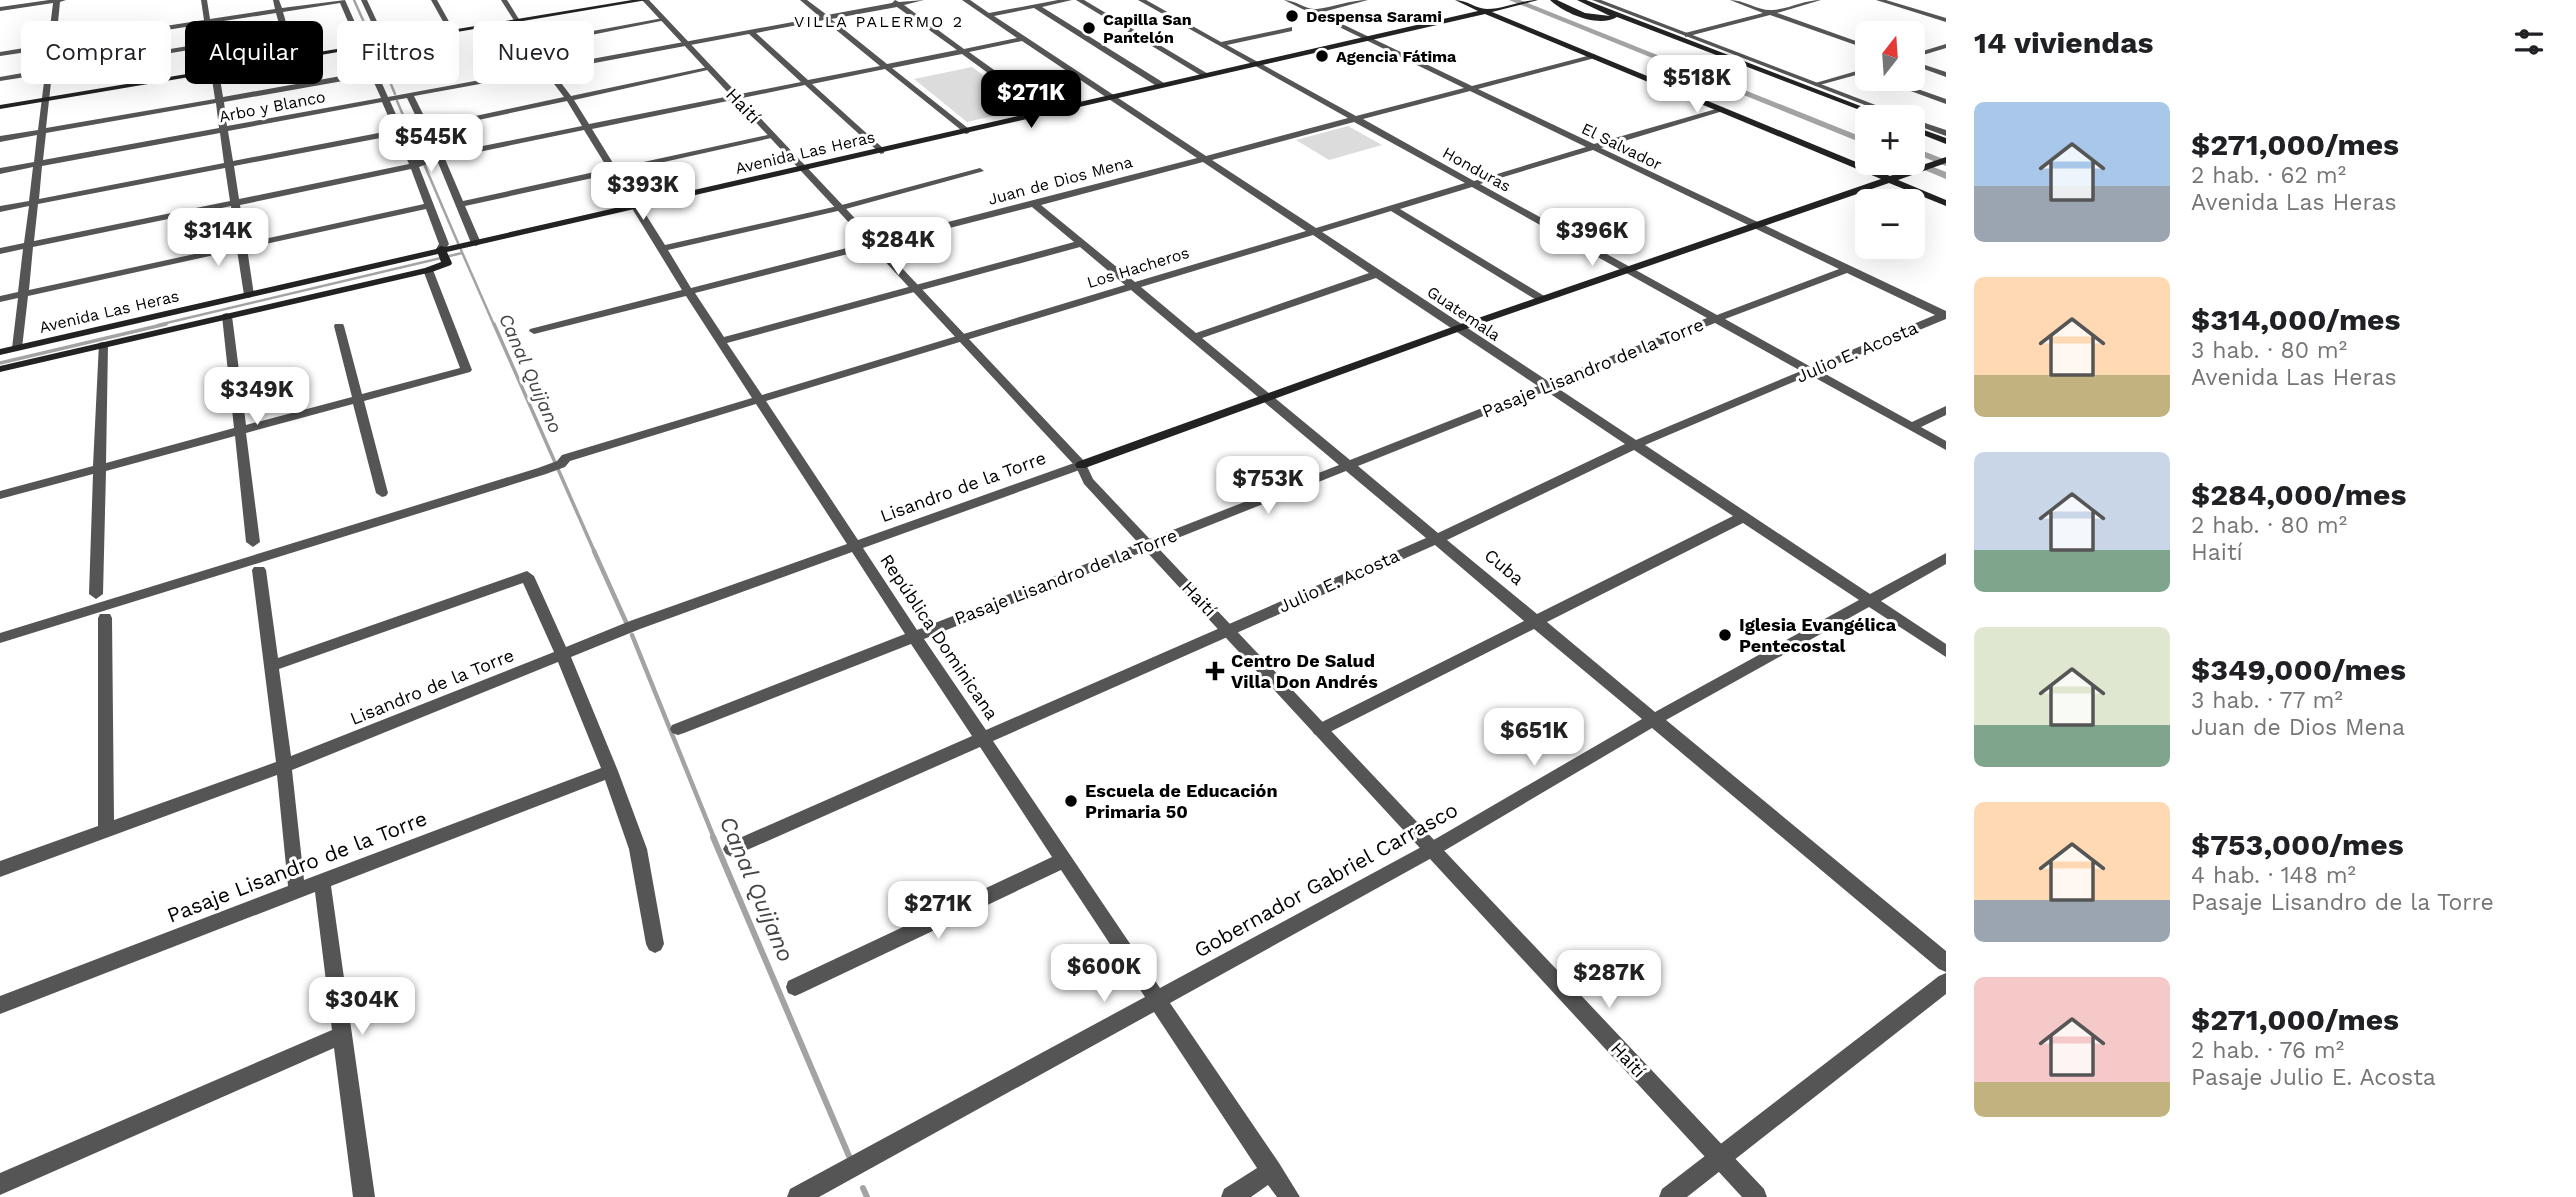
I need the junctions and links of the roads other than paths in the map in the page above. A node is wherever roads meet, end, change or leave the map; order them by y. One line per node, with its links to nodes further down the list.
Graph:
1 (57, 0): 2 (street); 29 (street); 40 (street)
2 (63, 0)
3 (204, 0): 41 (street)
4 (276, 0): 30 (street)
5 (342, 0): 30 (street); 44 (street)
6 (364, 0): 45 (street)
7 (434, 0): 46 (street)
8 (504, 0): 37 (street, República Dominicana)
9 (617, 0): 37 (main road)
10 (644, 0): 37 (main road); 38 (street, Haití)
11 (803, 0): 36 (street)
12 (920, 0): 27 (street, Arbo y Blanco)
13 (965, 0): 35 (street, Guatemala)
14 (1069, 0): 28 (street)
15 (1079, 0): 70 (street)
16 (1141, 0): 57 (street, Honduras)
17 (1287, 0): 32 (street, El Salvador)
18 (1365, 0): 32 (street)
19 (1458, 0): 31 (main road)
20 (1535, 0): 31 (main road, Avenida Las Heras)
21 (1553, 0): 33 (main road)
22 (1580, 0): 33 (main road)
23 (1595, 0): 51 (street)
24 (1732, 0): 34 (street)
25 (1818, 0): 34 (street)
26 (1879, 0): 39 (street)
27 (894, 2): 36 (street, Arbo y Blanco); 60 (street)
28 (1035, 6): 35 (street); 84 (street)
29 (0, 9)
30 (279, 10): 42 (street); 43 (street)
31 (1483, 10): 52 (main road, Avenida Las Heras); 63 (main road)
32 (1312, 12): 52 (street, El Salvador)
33 (1611, 12): 69 (main road)
34 (1770, 13): 51 (street); 55 (street)
35 (988, 15): 53 (street, Guatemala)
36 (825, 18): 49 (street, Arbo y Blanco); 66 (street)
37 (515, 20): 47 (main road)
38 (663, 20): 50 (street); 56 (street, Haití)
39 (1946, 20)
40 (55, 21)
41 (208, 21)
42 (214, 21)
43 (282, 21)
44 (352, 21)
45 (374, 21)
46 (446, 21)
47 (459, 29)
48 (1289, 29): 57 (street)
49 (750, 31): 56 (street, Arbo y Blanco); 78 (street)
50 (594, 33)
51 (1688, 35): 54 (street)
52 (1365, 38): 65 (main road, Avenida Las Heras); 85 (street, El Salvador)
53 (1023, 39): 60 (street); 89 (street, Guatemala)
54 (1709, 43): 69 (main road); 83 (street)
55 (1855, 43)
56 (684, 44): 64 (street, Arbo y Blanco); 68 (street, Haití)
57 (1220, 44): 65 (street, Honduras)
58 (1946, 46): 61 (street)
59 (21, 51): 62 (street)
60 (962, 51): 66 (street); 99 (street)
61 (1925, 52)
62 (0, 54)
63 (1592, 56): 85 (street, Juan de Dios Mena); 98 (main road)
64 (594, 60)
65 (1254, 64): 70 (main road, Avenida Las Heras); 100 (street, Honduras)
66 (887, 67): 78 (street); 106 (street)
67 (1925, 67): 72 (street)
68 (708, 69): 88 (street); 90 (street, Haití)
69 (1766, 71): 95 (main road)
70 (1206, 75): 84 (main road, Avenida Las Heras)
71 (1855, 75): 83 (street)
72 (1946, 75)
73 (21, 76): 75 (street)
74 (185, 76): 91 (main road)
75 (0, 79)
76 (337, 79): 93 (street)
77 (473, 82): 87 (street, Arbo y Blanco)
78 (807, 83): 90 (street); 114 (street)
79 (48, 84): 91 (street)
80 (217, 84): 93 (street)
81 (378, 84): 92 (street)
82 (558, 84): 88 (street, República Dominicana)
83 (1816, 84): 96 (street)
84 (1161, 85): 89 (main road, Avenida Las Heras)
85 (1469, 88): 100 (street, Juan de Dios Mena); 113 (street, El Salvador)
86 (1915, 91): 94 (street)
87 (409, 94): 92 (street, Arbo y Blanco); 103 (street)
88 (568, 97): 103 (street); 104 (street, República Dominicana)
89 (1112, 97): 99 (main road, Avenida Las Heras); 116 (street, Guatemala)
90 (736, 98): 104 (street); 110 (street, Haití)
91 (46, 99): 97 (main road); 105 (street)
92 (385, 99): 102 (street, Arbo y Blanco); 107 (street)
93 (219, 100): 102 (street); 105 (street)
94 (1946, 102)
95 (1855, 105)
96 (1871, 105)
97 (0, 107)
98 (1720, 109): 113 (street, Los Hacheros); 125 (main road)
99 (1047, 112): 106 (main road, Avenida Las Heras)
100 (1352, 118): 116 (street, Juan de Dios Mena); 126 (street, Honduras)
101 (1925, 125): 109 (street)
102 (224, 129): 118 (street, Arbo y Blanco); 120 (street)
103 (425, 129): 115 (street)
104 (586, 129): 115 (street); 124 (street, República Dominicana)
105 (42, 131): 111 (street); 118 (street)
106 (965, 131): 114 (main road, Avenida Las Heras)
107 (398, 132): 119 (street); 120 (street)
108 (1925, 133): 112 (main road)
109 (1946, 133)
110 (772, 136): 121 (street, Haití); 124 (street)
111 (0, 139)
112 (1946, 141)
113 (1591, 147): 126 (street, Los Hacheros); 137 (street, El Salvador)
114 (881, 150): 121 (main road, Avenida Las Heras)
115 (436, 158): 119 (street); 130 (street)
116 (1203, 158): 131 (street, Juan de Dios Mena); 138 (street, Guatemala)
117 (1946, 160): 125 (main road, Lisandro de la Torre)
118 (38, 164): 122 (street, Arbo y Blanco); 127 (street)
119 (416, 164): 128 (street); 132 (street)
120 (229, 165): 127 (street); 128 (street)
121 (802, 169): 133 (main road, Avenida Las Heras); 134 (street, Haití)
122 (0, 171)
123 (979, 171): 134 (street)
124 (614, 172): 130 (street); 133 (street, República Dominicana)
125 (1888, 179): 129 (main road); 137 (main road, Lisandro de la Torre)
126 (1471, 183): 135 (street, Los Hacheros); 148 (street, Honduras)
127 (34, 203): 136 (street); 142 (street)
128 (235, 203): 142 (street); 143 (street)
129 (1946, 203)
130 (460, 204): 139 (street)
131 (1034, 204): 140 (street, Cuba); 141 (street, Juan de Dios Mena)
132 (428, 206): 143 (street); 144 (street)
133 (636, 208): 139 (main road, Avenida Las Heras); 145 (street, República Dominicana)
134 (839, 208): 141 (street, Haití); 145 (street)
135 (1390, 208): 138 (street, Los Hacheros); 157 (street)
136 (0, 209)
137 (1753, 225): 148 (main road, Lisandro de la Torre); 149 (street, El Salvador)
138 (1312, 231): 150 (street, Guatemala); 151 (street, Los Hacheros)
139 (476, 243): 144 (main road, Avenida Las Heras)
140 (1083, 243): 151 (street, Cuba); 152 (street)
141 (873, 244): 152 (street, Haití); 153 (street, Juan de Dios Mena)
142 (29, 245): 146 (street); 154 (street)
143 (241, 247): 154 (street); 155 (street)
144 (441, 249): 147 (main road, Avenida Las Heras); 155 (main road, Avenida Las Heras)
145 (661, 249): 153 (street, República Dominicana)
146 (0, 251)
147 (428, 270): 159 (main road, Avenida Las Heras); 173 (street)
148 (1627, 270): 157 (main road, Lisandro de la Torre); 160 (street, Honduras)
149 (1845, 270): 158 (street, El Salvador); 160 (street, Pasaje Lisandro de la Torre)
150 (1377, 274): 162 (street, Guatemala); 164 (street)
151 (1135, 286): 164 (street, Cuba); 165 (street, Los Hacheros)
152 (916, 289): 165 (street, Haití); 166 (street)
153 (688, 291): 163 (street, Juan de Dios Mena); 166 (street, República Dominicana)
154 (23, 294): 156 (street); 168 (street)
155 (248, 295): 168 (main road, Avenida Las Heras)
156 (0, 299)
157 (1542, 299): 162 (main road, Lisandro de la Torre)
158 (1945, 315): 171 (street, Julio E. Acosta)
159 (227, 316): 167 (main road, Avenida Las Heras); 178 (street)
160 (1716, 318): 171 (street, Honduras); 172 (street, Pasaje Lisandro de la Torre)
161 (339, 326): 173 (street)
162 (1459, 328): 172 (street, Guatemala); 175 (main road, Lisandro de la Torre)
163 (534, 331)
164 (1195, 337): 175 (street, Cuba)
165 (961, 338): 174 (street, Los Hacheros); 181 (street, Haití)
166 (722, 341): 174 (street, República Dominicana)
167 (103, 345): 170 (main road, Avenida Las Heras); 183 (street)
168 (17, 348): 169 (main road, Avenida Las Heras)
169 (0, 352)
170 (0, 369)
171 (1812, 372): 177 (street, Honduras); 179 (street, Julio E. Acosta)
172 (1547, 387): 179 (street, Guatemala); 182 (street, Pasaje Lisandro de la Torre)
173 (357, 397): 178 (street); 184 (street)
174 (760, 400): 190 (street, República Dominicana); 199 (street, Los Hacheros)
175 (1268, 400): 181 (main road, Lisandro de la Torre); 182 (street, Cuba)
176 (1946, 410): 177 (street)
177 (1912, 427): 180 (street, Honduras)
178 (241, 430): 183 (street); 188 (street)
179 (1634, 445): 186 (street, Guatemala); 187 (street, Julio E. Acosta)
180 (1946, 446)
181 (1081, 465): 189 (street, Haití); 190 (street, Lisandro de la Torre)
182 (1348, 465): 187 (street, Cuba); 189 (street, Pasaje Lisandro de la Torre)
183 (99, 469): 185 (street); 193 (street)
184 (382, 493)
185 (0, 495)
186 (1743, 517): 194 (street, Guatemala); 196 (street)
187 (1437, 538): 196 (street, Cuba); 197 (street, Julio E. Acosta)
188 (253, 542)
189 (1149, 545): 197 (street, Haití); 198 (street, Pasaje Lisandro de la Torre)
190 (856, 547): 198 (street, República Dominicana); 201 (street, Lisandro de la Torre)
191 (1946, 558): 194 (street, Gobernador Gabriel Carrasco)
192 (258, 570): 202 (street)
193 (96, 594)
194 (1870, 601): 200 (street, Guatemala); 203 (street, Gobernador Gabriel Carrasco)
195 (105, 618): 209 (street)
196 (1536, 621): 203 (street, Cuba); 205 (street)
197 (1228, 630): 205 (street, Haití); 206 (street, Julio E. Acosta)
198 (914, 636): 204 (street, Pasaje Lisandro de la Torre); 206 (street, República Dominicana)
199 (0, 638)
200 (1946, 651)
201 (563, 656): 202 (street); 207 (street, Lisandro de la Torre); 208 (street)
202 (271, 666): 207 (street)
203 (1655, 719): 211 (street, Gobernador Gabriel Carrasco); 217 (street, Cuba)
204 (678, 729)
205 (1320, 730): 211 (street, Haití)
206 (984, 739): 210 (street, Julio E. Acosta); 212 (street, República Dominicana)
207 (284, 766): 209 (street, Lisandro de la Torre); 215 (street)
208 (610, 771): 214 (street, Pasaje Lisandro de la Torre); 216 (street)
209 (106, 831): 213 (street, Lisandro de la Torre)
210 (732, 849)
211 (1432, 850): 220 (street, Gobernador Gabriel Carrasco); 223 (street, Haití)
212 (1064, 860): 219 (street); 220 (street, República Dominicana)
213 (0, 869)
214 (322, 882): 215 (street, Pasaje Lisandro de la Torre); 222 (street)
215 (297, 892): 221 (street, Pasaje Lisandro de la Torre)
216 (655, 944)
217 (1946, 963)
218 (1946, 982): 223 (street)
219 (794, 987)
220 (1158, 998): 224 (street, República Dominicana); 227 (street, Gobernador Gabriel Carrasco)
221 (0, 1005)
222 (342, 1035): 225 (street); 226 (street)
223 (1720, 1158): 230 (street); 231 (street, Haití)
224 (1272, 1170): 228 (street); 229 (street, República Dominicana)
225 (0, 1184)
226 (364, 1197)
227 (798, 1197)
228 (1232, 1197)
229 (1289, 1197)
230 (1670, 1197)
231 (1756, 1197)

